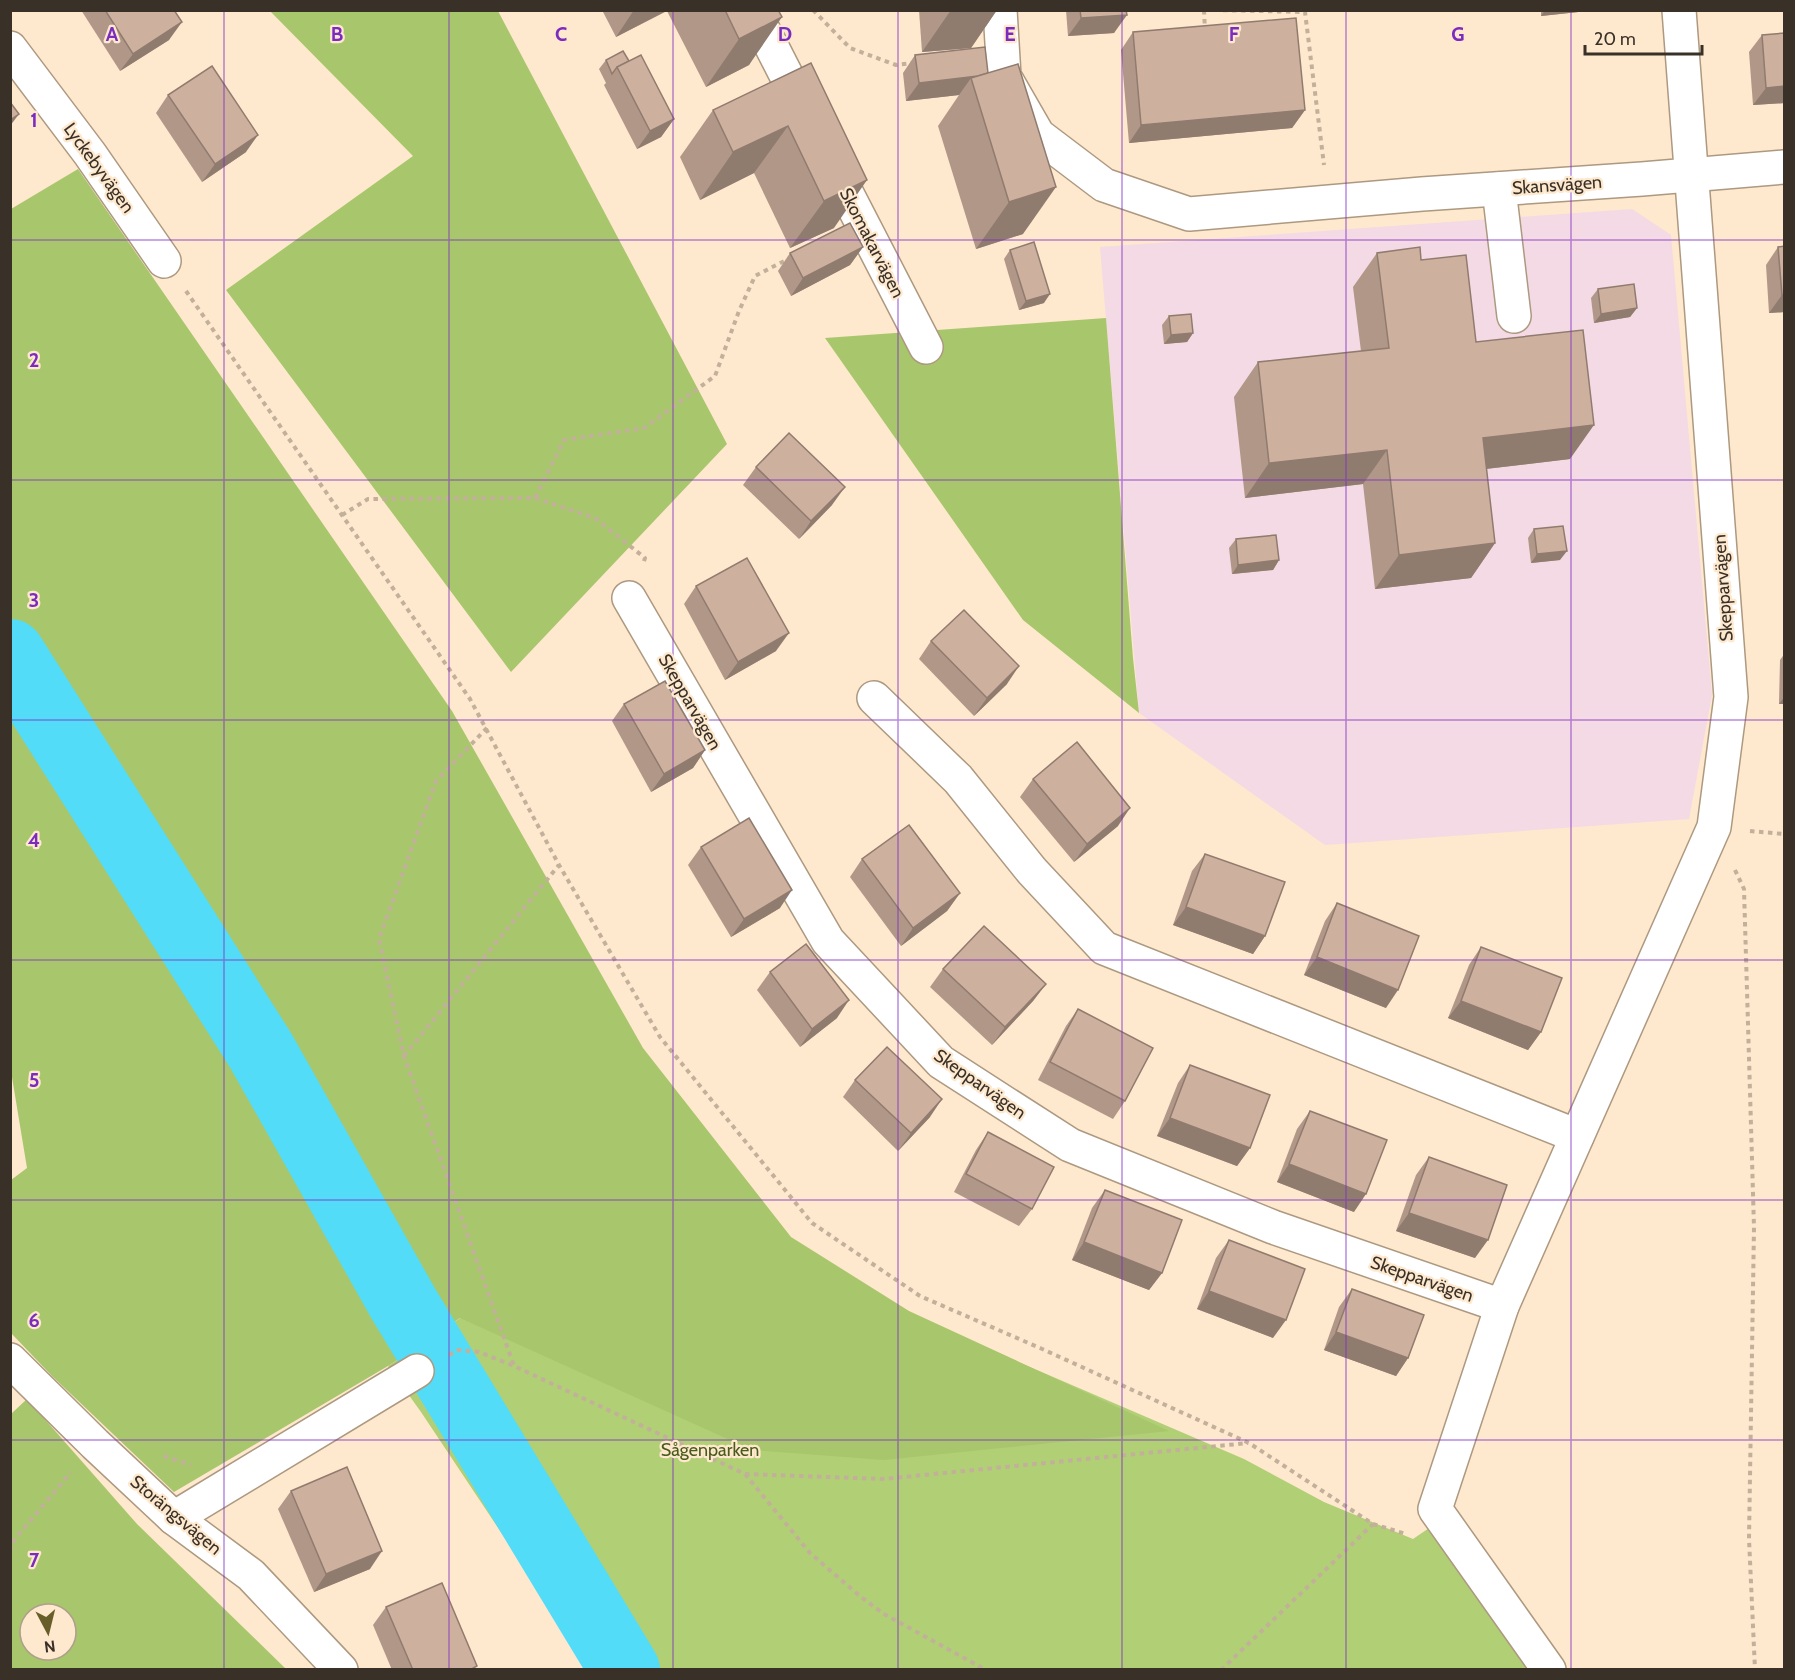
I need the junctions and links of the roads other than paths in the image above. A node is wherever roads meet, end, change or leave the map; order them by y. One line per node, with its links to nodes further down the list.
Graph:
1 (753, 10): 10 (street, Skomakarvägen)
2 (1000, 10): 7 (street, Skansvägen)
3 (1679, 10): 6 (street, Skepparvägen)
4 (10, 48): 8 (street, Lyckebyvägen)
5 (1785, 167): 6 (street, Skansvägen)
6 (1691, 174): 7 (street, Skansvägen); 13 (street, Skepparvägen)
7 (1499, 189): 9 (street)
8 (165, 261)
9 (1514, 316)
10 (926, 346)
11 (629, 598): 14 (street, Skepparvägen)
12 (874, 698): 13 (street)
13 (1577, 1136): 14 (street, Skepparvägen)
14 (1502, 1306): 19 (street, Skepparvägen)
15 (10, 1360): 17 (street, Storängsvägen)
16 (417, 1371): 17 (street)
17 (174, 1518): 18 (street, Storängsvägen)
18 (340, 1670)
19 (1549, 1670)

